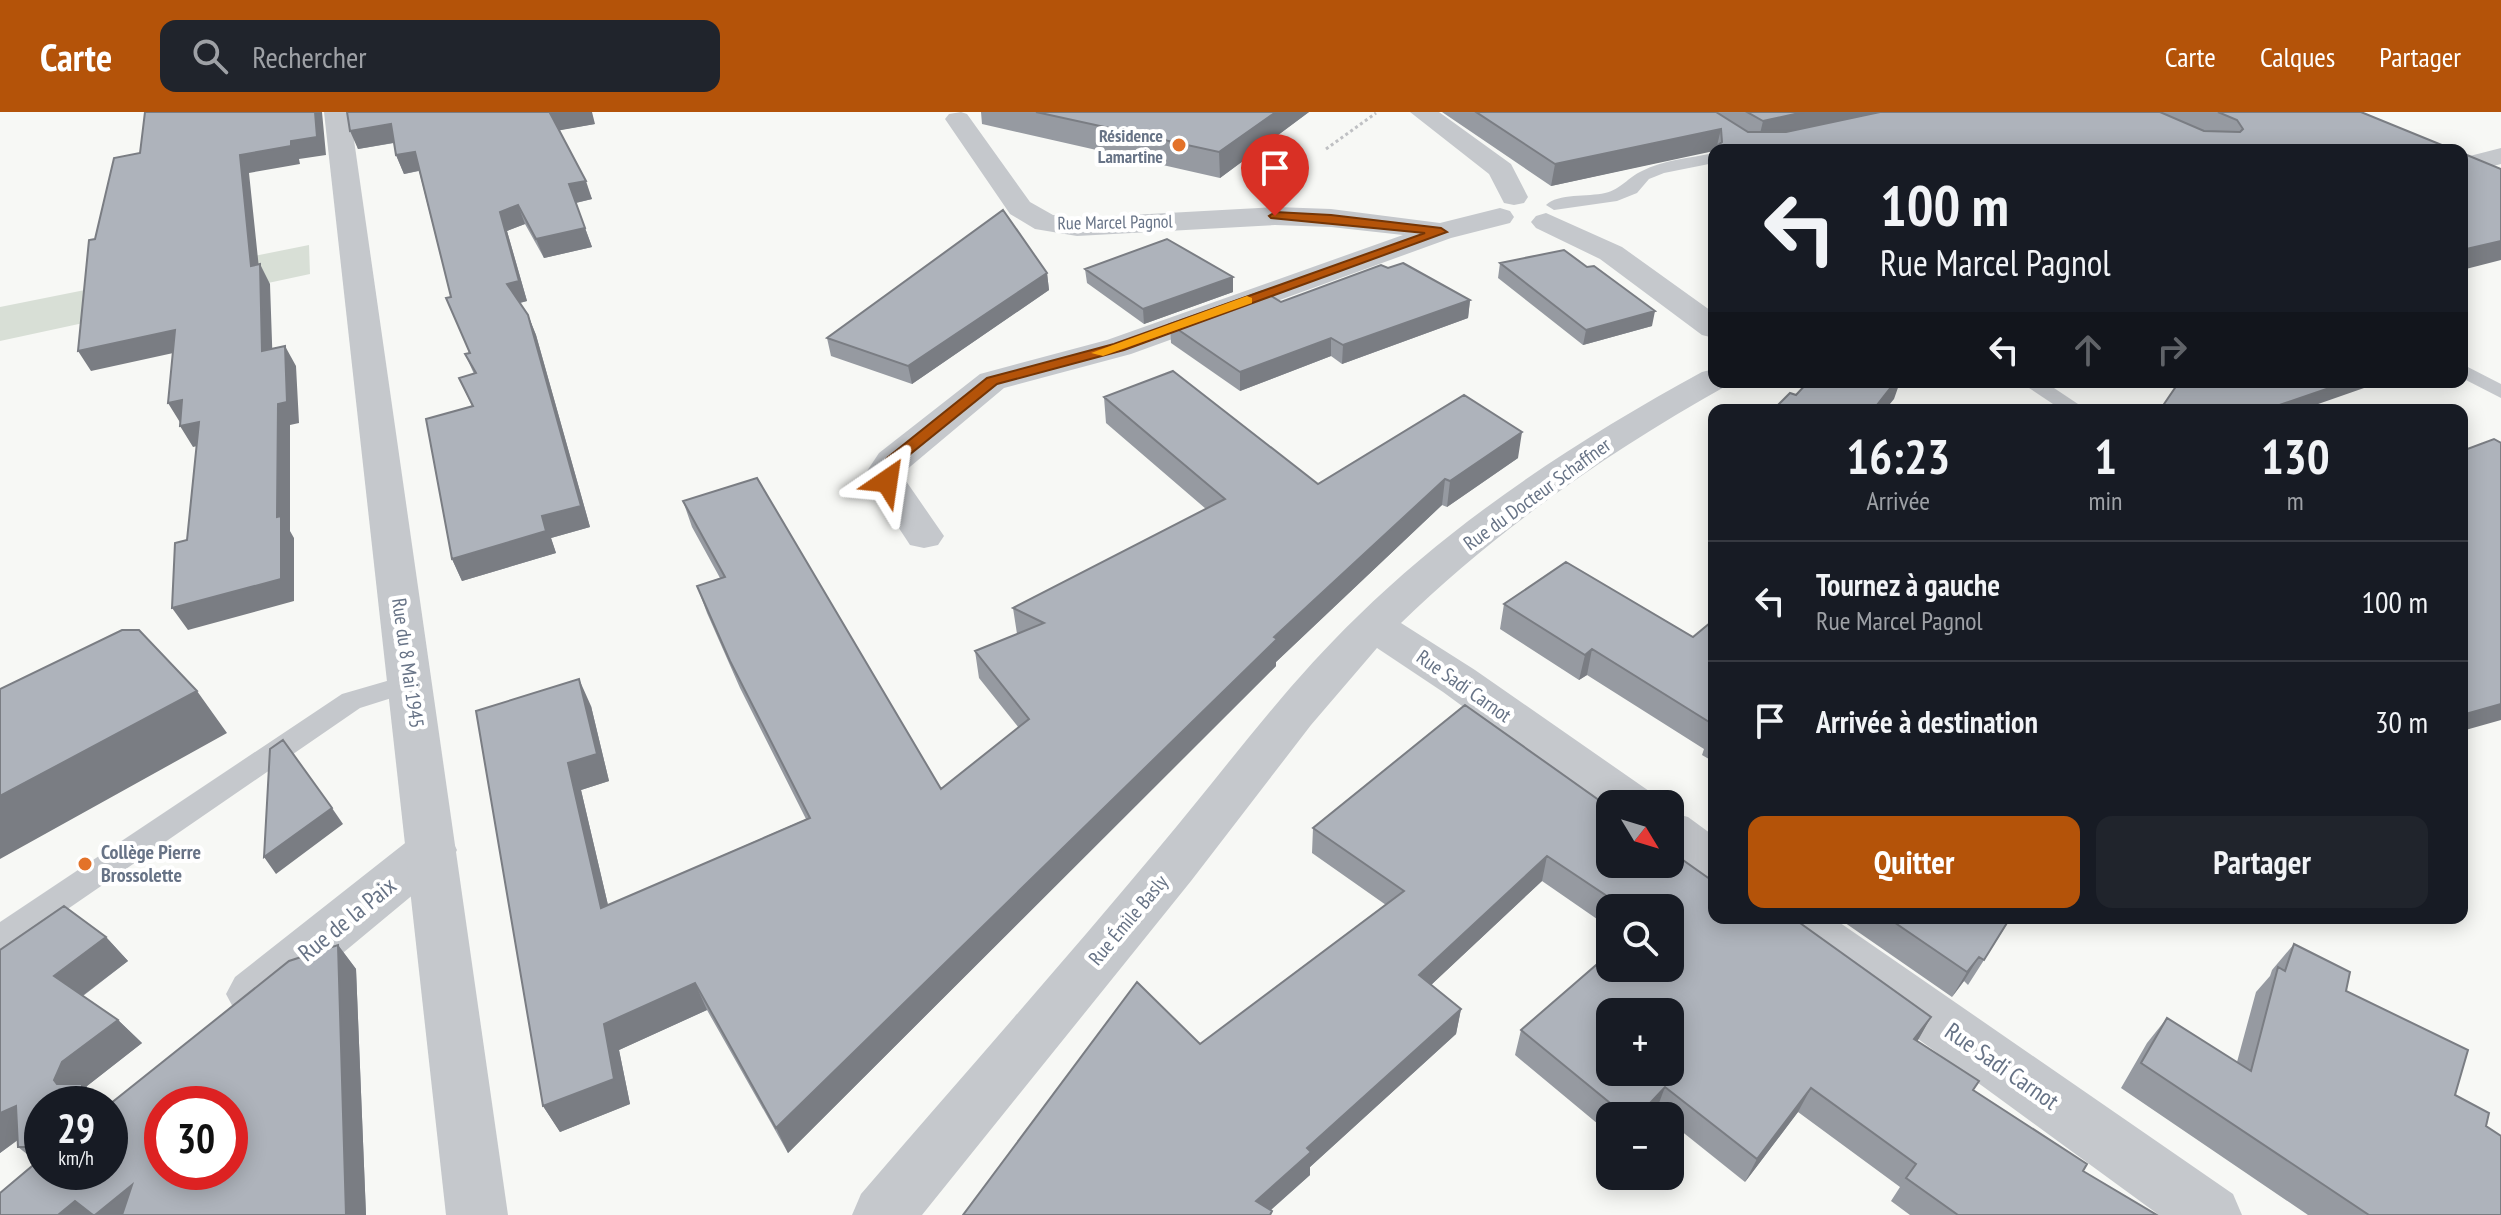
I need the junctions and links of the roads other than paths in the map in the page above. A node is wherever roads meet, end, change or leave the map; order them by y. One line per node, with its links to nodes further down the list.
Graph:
1 (337, 112): 20 (street, Rue du 8 Mai 1945)
2 (1423, 112): 8 (street)
3 (958, 119): 11 (street, Rue Marcel Pagnol)
4 (2501, 156): 7 (street)
5 (1708, 159): 9 (lane)
6 (1287, 162): 11 (lane)
7 (2468, 164)
8 (1507, 207): 9 (street); 10 (street)
9 (1550, 214): 12 (street)
10 (1441, 232): 11 (street); 11 (street, Rue Marcel Pagnol)
11 (1298, 246): 18 (street)
12 (1708, 324)
13 (2468, 373): 16 (lane)
14 (1708, 383): 19 (street, Rue du Docteur Schaffner)
15 (2040, 388): 17 (lane)
16 (2501, 392)
17 (2067, 404)
18 (924, 536)
19 (1373, 625): 21 (street, Rue Sadi Carnot); 29 (street, Rue Émile Basly)
20 (411, 683): 23 (street, Rue du 8 Mai 1945); 26 (lane)
21 (1612, 790)
22 (1684, 841): 24 (street)
23 (432, 850): 27 (street, Rue de la Paix); 28 (street, Rue du 8 Mai 1945)
24 (1708, 858)
25 (1800, 924): 30 (street, Rue Sadi Carnot)
26 (0, 939)
27 (220, 1020)
28 (477, 1215)
29 (883, 1215)
30 (2211, 1215)

